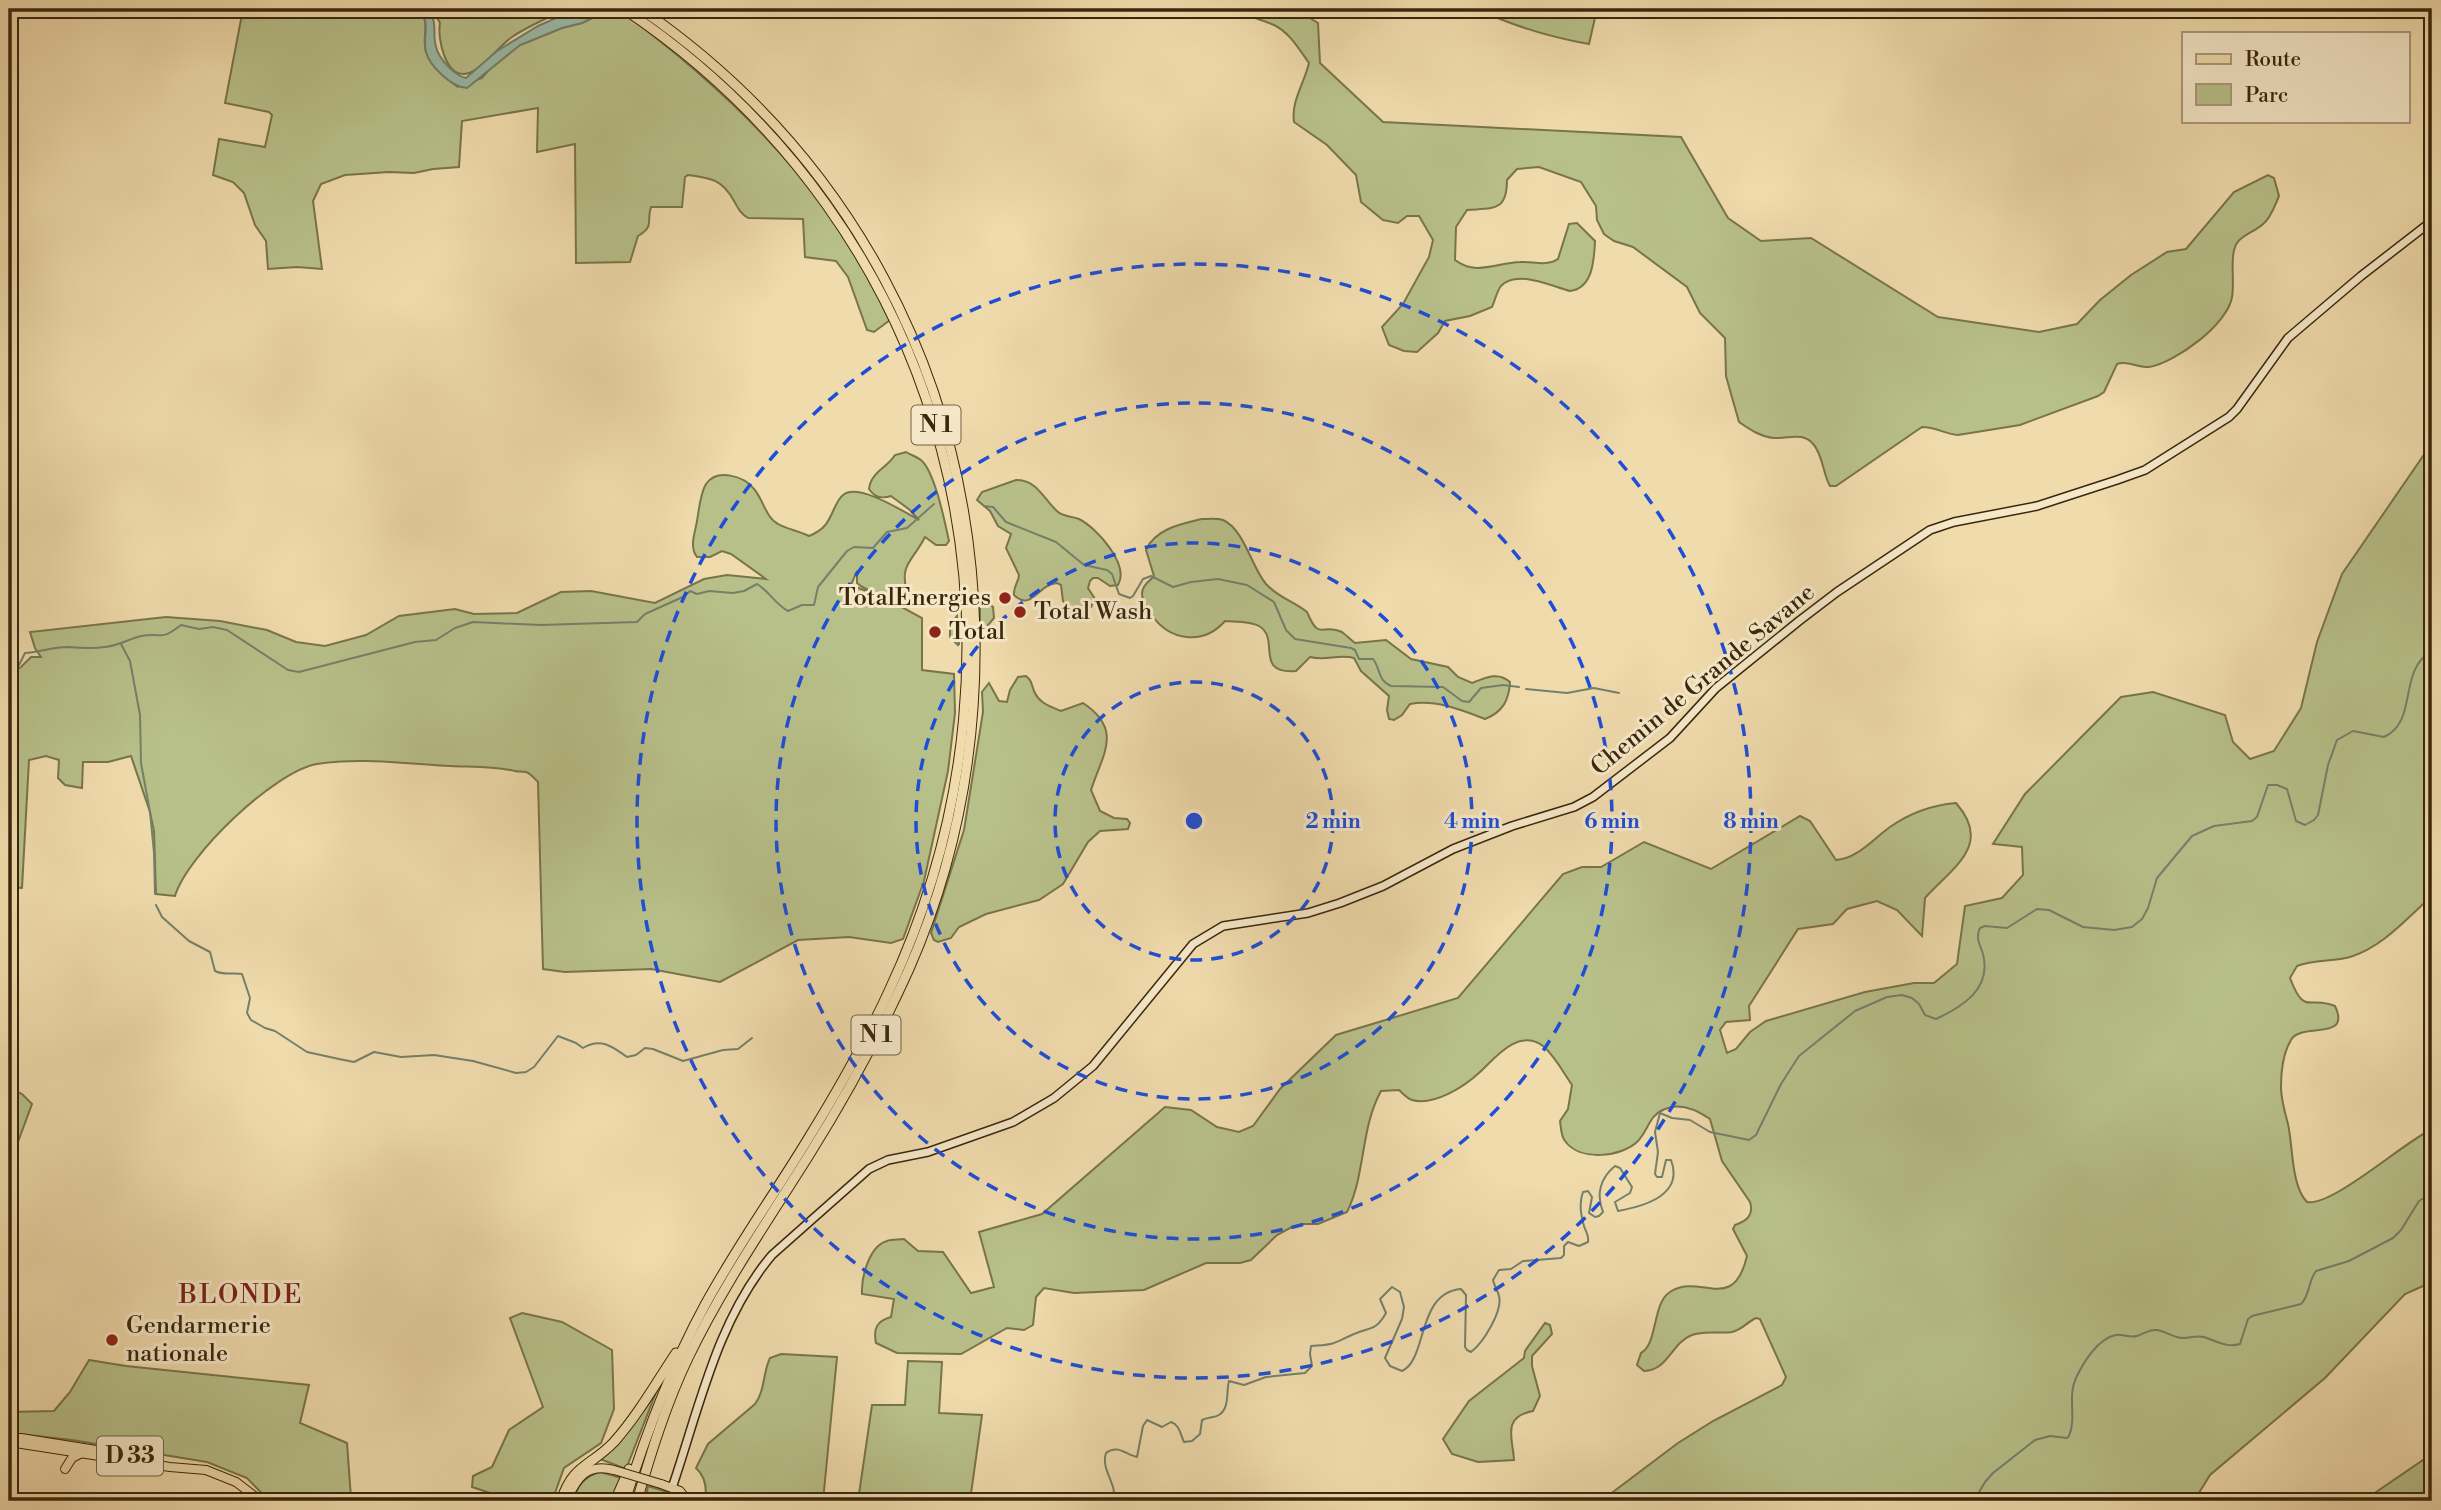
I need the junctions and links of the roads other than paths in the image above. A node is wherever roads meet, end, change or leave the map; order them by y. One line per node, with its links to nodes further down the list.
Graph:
1 (624, 9): 4 (highway, N 1)
2 (641, 9): 15 (highway, N 1)
3 (2432, 221): 10 (street, Chemin de Grande Savane)
4 (692, 1332): 5 (highway, N 1); 11 (highway)
5 (656, 1410): 13 (highway); 14 (highway, N 1)
6 (9, 1440): 7 (main road, D 33); 8 (main road, D 33)
7 (83, 1454): 8 (main road, D 33); 9 (main road)
8 (191, 1468): 12 (main road, D 33)
9 (65, 1469)
10 (672, 1488): 11 (main road, bridge); 16 (main road)
11 (567, 1499)
12 (261, 1501)
13 (615, 1501)
14 (625, 1501)
15 (640, 1501)
16 (688, 1501)

